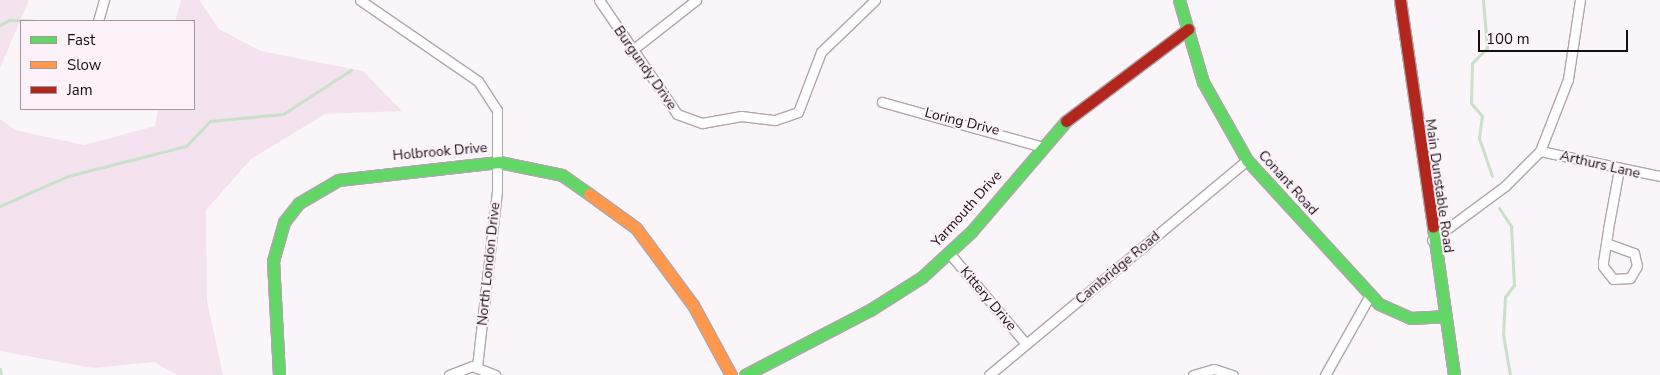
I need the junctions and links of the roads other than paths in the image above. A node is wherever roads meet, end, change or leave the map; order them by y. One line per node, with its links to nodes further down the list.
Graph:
1 (104, 0): 9 (street)
2 (360, 0): 16 (street, North London Drive)
3 (599, 0): 11 (street, Burgundy Drive)
4 (696, 0): 11 (street)
5 (875, 0): 11 (street, Burgundy Drive)
6 (1179, 0): 10 (street, Conant Road)
7 (1400, 0): 19 (street, Main Dunstable Road)
8 (1579, 0): 14 (street)
9 (98, 20)
10 (1188, 29): 13 (street, Yarmouth Drive); 15 (street, Conant Road)
11 (631, 51)
12 (882, 102): 13 (street, Loring Drive)
13 (1040, 146): 21 (street, Yarmouth Drive)
14 (1540, 151): 17 (street, Arthurs Lane); 19 (street)
15 (1247, 160): 22 (street, Conant Road); 24 (street, Cambridge Road)
16 (499, 162): 25 (street, North London Drive); 26 (street, Holbrook Drive); 29 (street, Holbrook Drive)
17 (1619, 169): 18 (street, Arthurs Lane); 20 (street)
18 (1660, 176)
19 (1432, 240): 23 (street, Main Dunstable Road)
20 (1606, 242): 20 (street)
21 (950, 254): 24 (street, Kittery Drive); 30 (street, Yarmouth Drive)
22 (1370, 295): 23 (street, Conant Road); 34 (street)
23 (1444, 316): 35 (street, Main Dunstable Road)
24 (1026, 344): 31 (street, Cambridge Road)
25 (477, 366): 27 (street); 28 (street)
26 (279, 375)
27 (448, 375)
28 (494, 375)
29 (732, 375)
30 (745, 375)
31 (989, 375)
32 (1193, 375): 33 (street)
33 (1233, 375)
34 (1325, 375)
35 (1454, 375)

